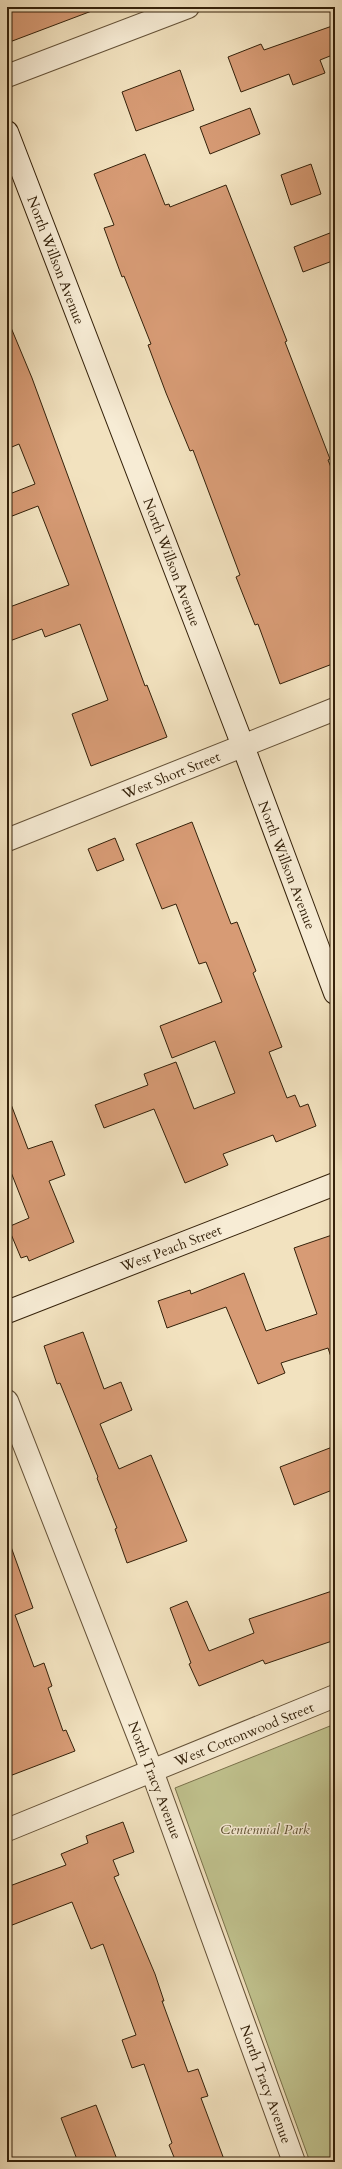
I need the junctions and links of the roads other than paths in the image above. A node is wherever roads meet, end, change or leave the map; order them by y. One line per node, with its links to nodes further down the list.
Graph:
1 (188, 7): 2 (street)
2 (7, 76)
3 (7, 132): 5 (street, North Willson Avenue)
4 (335, 710): 5 (street, West Short Street)
5 (243, 746): 6 (street, West Short Street); 7 (street, North Willson Avenue)
6 (7, 840)
7 (335, 993)
8 (335, 1184): 9 (street, West Peach Street)
9 (7, 1312)
10 (7, 1401): 12 (street, North Tracy Avenue)
11 (335, 1696): 12 (street, West Cottonwood Street)
12 (152, 1771): 13 (street, West Cottonwood Street); 14 (street, North Tracy Avenue)
13 (7, 1830)
14 (294, 2162)

